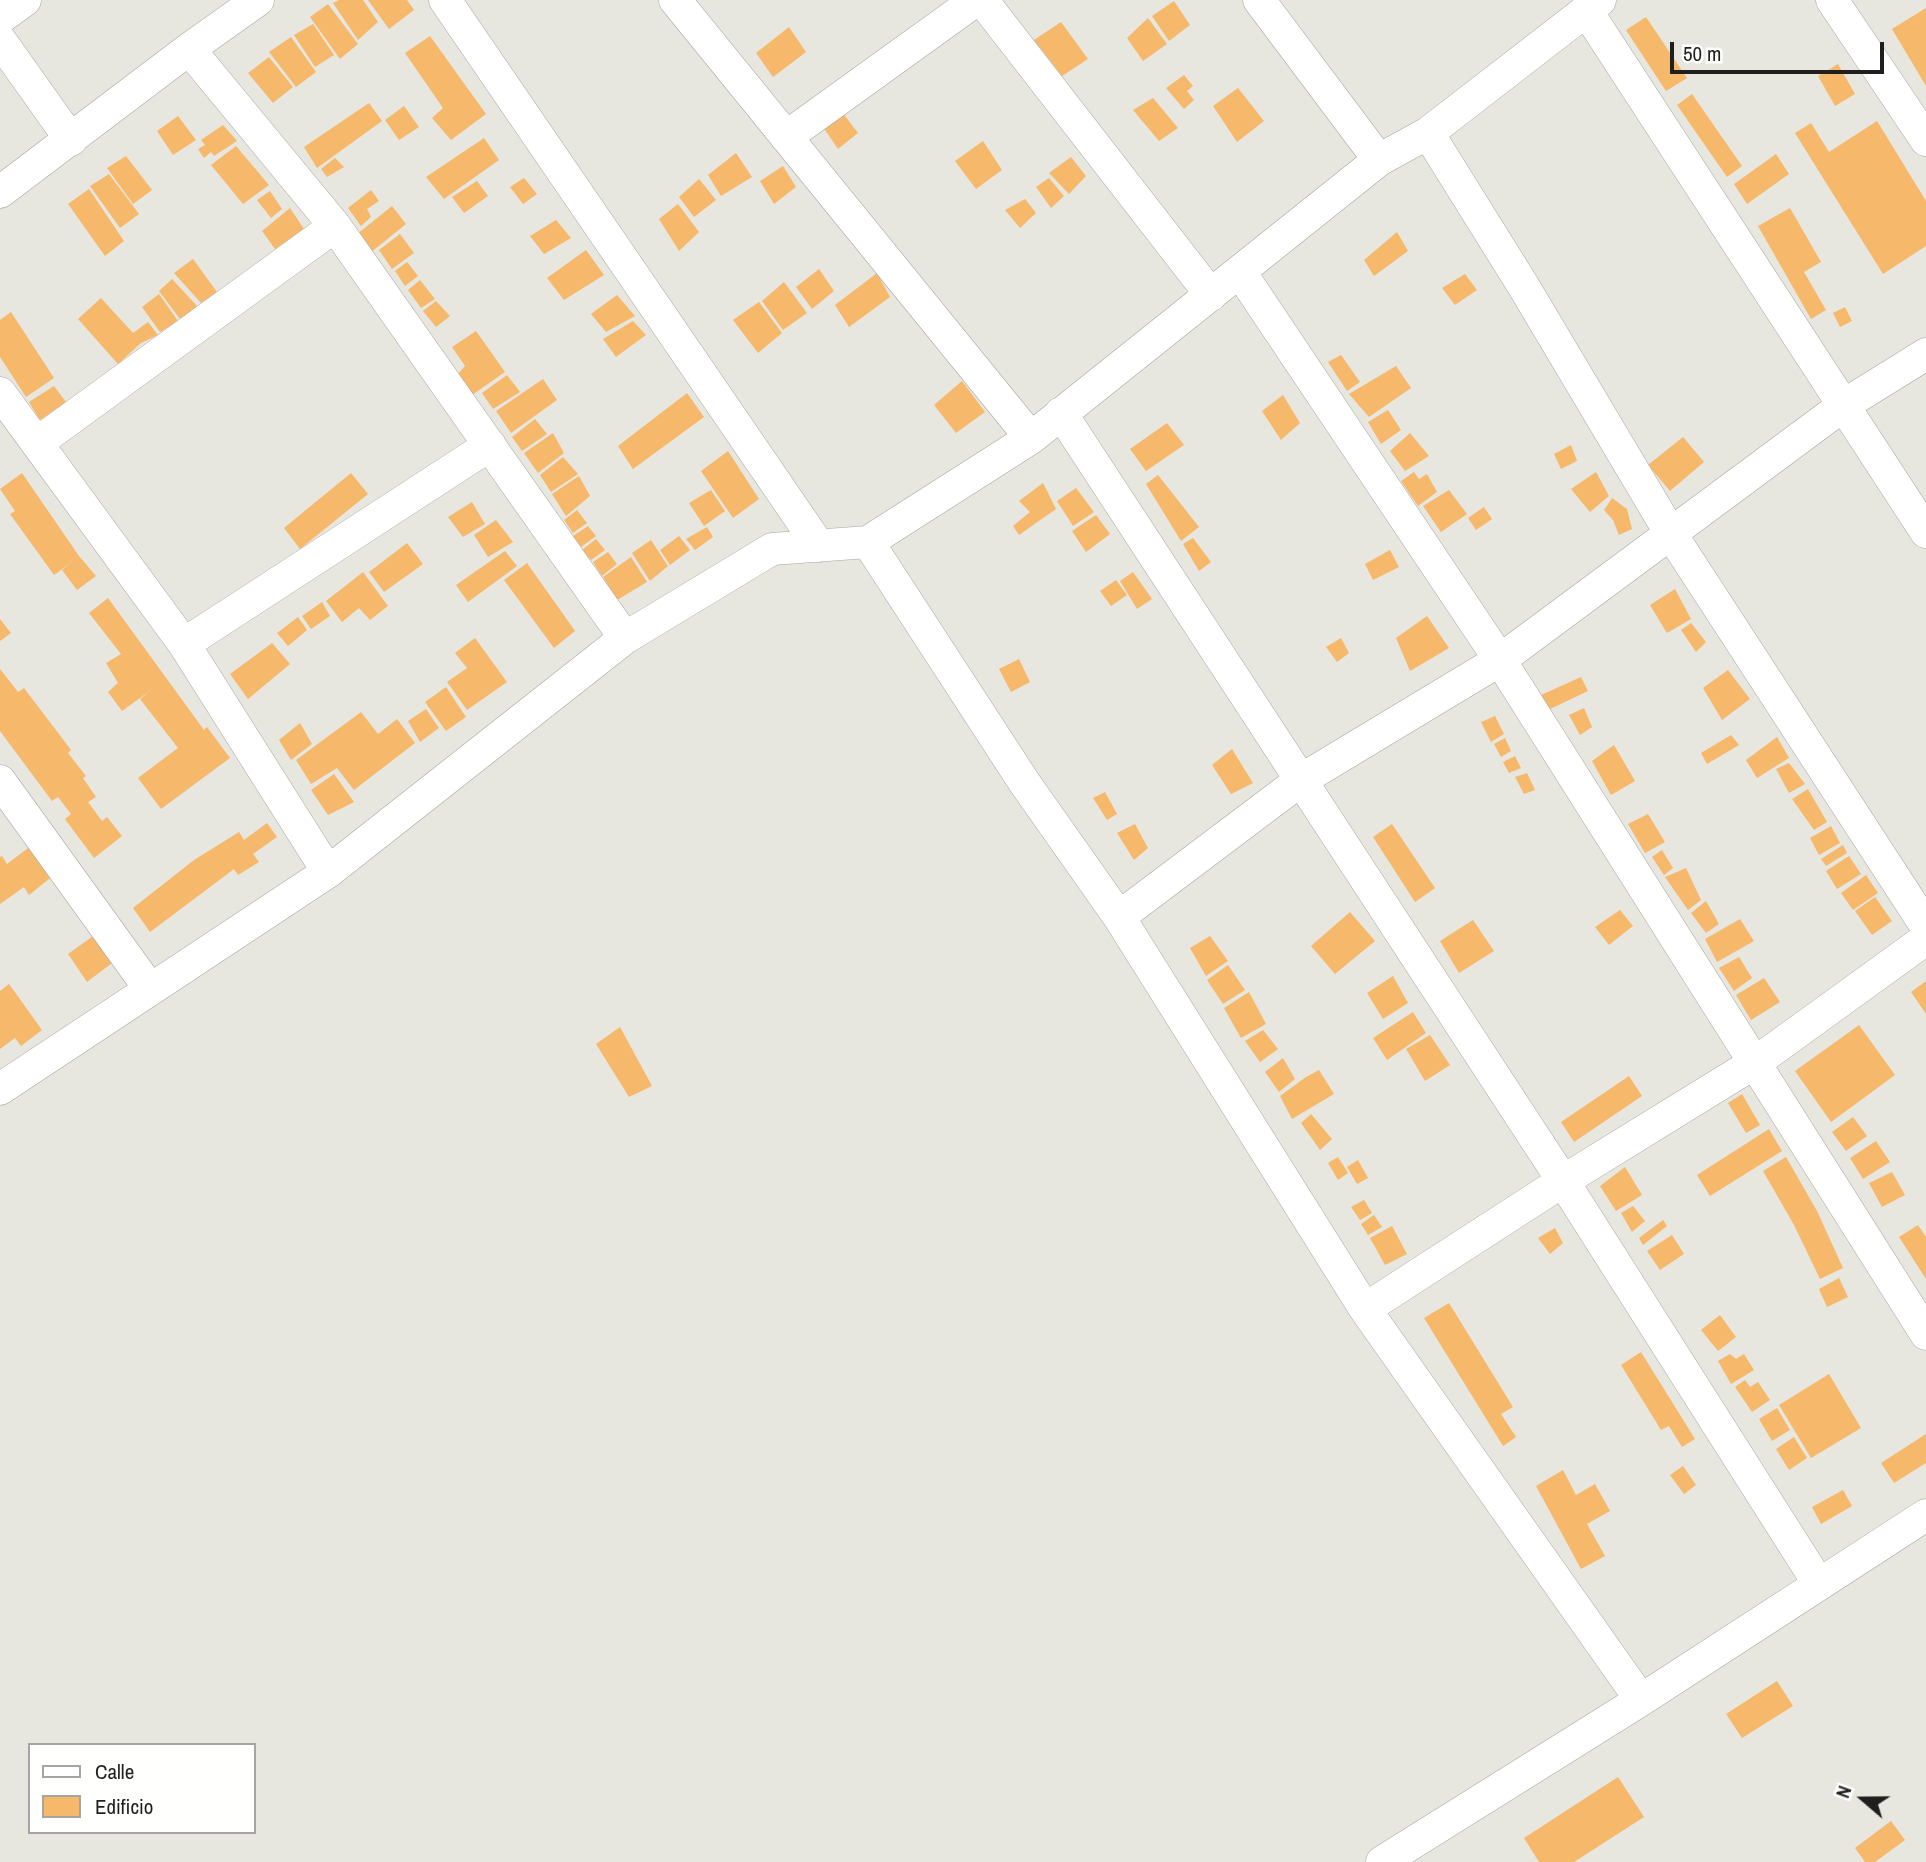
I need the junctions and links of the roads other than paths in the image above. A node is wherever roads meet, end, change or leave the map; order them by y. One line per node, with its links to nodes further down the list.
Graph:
1 (25, 0): 10 (street)
2 (258, 0): 12 (street)
3 (445, 0): 32 (street)
4 (675, 0): 14 (street)
5 (976, 0): 14 (street)
6 (982, 0): 21 (street)
7 (1259, 0): 17 (street)
8 (1832, 0): 16 (street)
9 (1593, 5): 13 (street); 24 (street)
10 (0, 18)
11 (0, 40): 15 (street)
12 (188, 48): 15 (street); 19 (street)
13 (1427, 133): 17 (street); 30 (street)
14 (786, 137): 26 (street)
15 (71, 140): 18 (street)
16 (1926, 140)
17 (1379, 160): 20 (street)
18 (0, 192)
19 (335, 226): 27 (street); 28 (street)
20 (1240, 272): 21 (street); 35 (street)
21 (1211, 295): 25 (street)
22 (1926, 354): 24 (street)
23 (0, 393): 27 (street)
24 (1844, 405): 29 (street); 30 (street)
25 (1061, 413): 26 (street); 36 (street)
26 (1031, 438): 31 (street)
27 (37, 443): 34 (street)
28 (490, 445): 33 (street); 34 (street)
29 (1926, 532)
30 (1671, 534): 35 (street); 41 (street)
31 (868, 542): 32 (street); 40 (street)
32 (819, 547): 33 (street)
33 (625, 638): 39 (street)
34 (184, 644): 39 (street)
35 (1500, 660): 36 (street); 44 (street)
36 (1301, 780): 40 (street); 46 (street)
37 (0, 781): 38 (street)
38 (11, 816): 43 (street)
39 (328, 872): 43 (street)
40 (1119, 917): 47 (street)
41 (1926, 926)
42 (1926, 939): 44 (street)
43 (150, 989): 45 (street)
44 (1756, 1062): 46 (street); 48 (street)
45 (0, 1089)
46 (1563, 1181): 47 (street); 50 (street)
47 (1365, 1309): 51 (street)
48 (1926, 1334)
49 (1926, 1515): 50 (street)
50 (1819, 1584): 51 (street)
51 (1641, 1700): 52 (street)
52 (1382, 1862)

